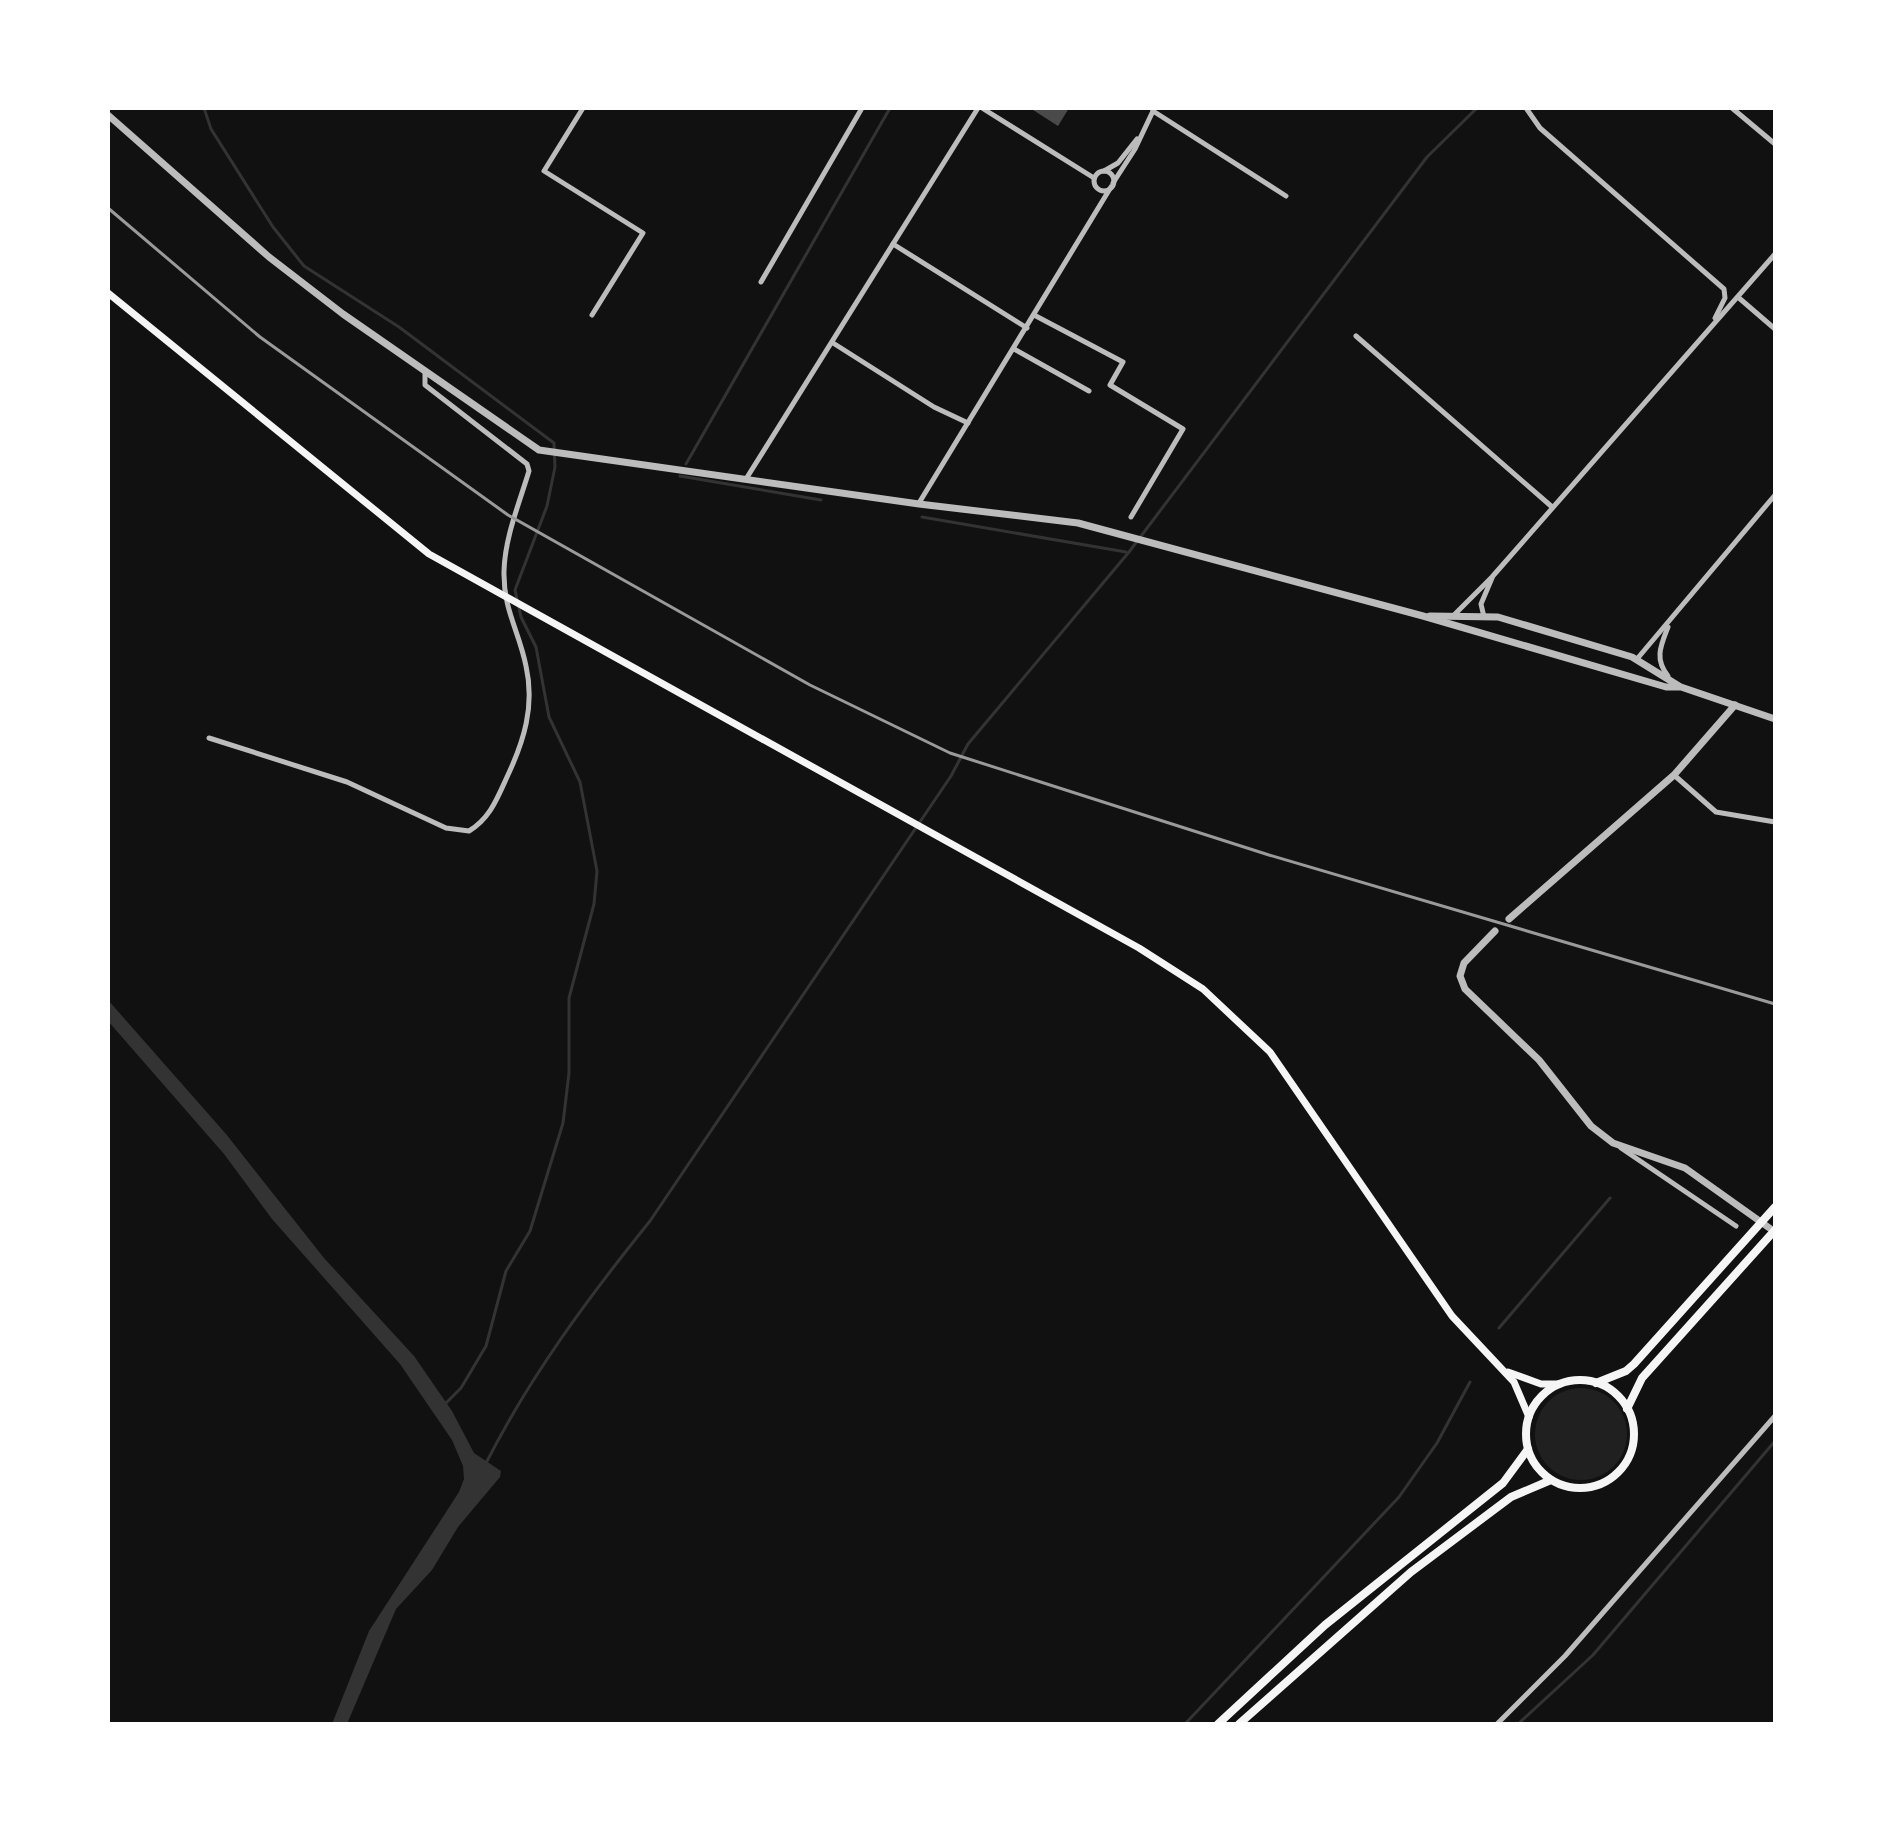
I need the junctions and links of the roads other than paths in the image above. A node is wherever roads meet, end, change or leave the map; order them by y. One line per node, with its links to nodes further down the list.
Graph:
1 (583, 108): 19 (street)
2 (862, 108): 16 (street)
3 (980, 108): 11 (street); 14 (street)
4 (1526, 108): 21 (street)
5 (1732, 108): 9 (street)
6 (1154, 109): 8 (street); 13 (street)
7 (108, 115): 27 (street)
8 (1140, 136): 10 (street); 12 (street)
9 (1775, 144)
10 (1104, 171): 11 (street); 12 (street)
11 (1094, 178): 12 (street)
12 (1112, 185): 20 (street)
13 (1286, 196)
14 (893, 244): 22 (street); 25 (street)
15 (1775, 254): 18 (street)
16 (761, 282)
17 (108, 293): 56 (main road)
18 (1739, 298): 21 (street); 23 (street)
19 (592, 315)
20 (1034, 315): 22 (street); 35 (street)
21 (1712, 322): 34 (street)
22 (1027, 328): 26 (street)
23 (1775, 329)
24 (1356, 336): 34 (street)
25 (833, 343): 29 (street); 30 (street)
26 (1014, 349): 28 (street); 29 (street)
27 (425, 369): 30 (street); 47 (street)
28 (1089, 391)
29 (968, 423): 33 (street)
30 (746, 479): 33 (street)
31 (1775, 495): 32 (street)
32 (1773, 503): 40 (street)
33 (919, 504): 38 (street)
34 (1551, 506): 36 (street)
35 (1131, 517)
36 (1492, 577): 37 (street); 39 (street)
37 (1454, 615): 38 (street); 39 (street)
38 (1423, 616): 41 (street)
39 (1485, 618): 41 (street); 42 (street)
40 (1669, 624): 42 (street); 44 (street)
41 (1489, 635): 43 (street)
42 (1637, 659): 43 (street); 44 (street)
43 (1618, 671): 44 (street)
44 (1681, 687): 45 (street)
45 (1735, 705): 46 (street); 48 (street)
46 (1775, 719)
47 (209, 738)
48 (1674, 775): 49 (street); 50 (street)
49 (1775, 822)
50 (1509, 919)
51 (1495, 931): 52 (street)
52 (1613, 1143): 54 (street); 55 (street)
53 (1775, 1207): 57 (main road)
54 (1736, 1226)
55 (1775, 1231): 59 (main road)
56 (1506, 1371): 58 (main road); 61 (main road)
57 (1596, 1383): 58 (main road); 59 (main road)
58 (1560, 1384): 61 (main road)
59 (1627, 1409): 63 (main road)
60 (1775, 1416): 66 (street)
61 (1529, 1417): 62 (main road)
62 (1528, 1449): 63 (main road); 64 (main road)
63 (1551, 1480): 65 (main road)
64 (1218, 1724)
65 (1239, 1724)
66 (1497, 1724)

